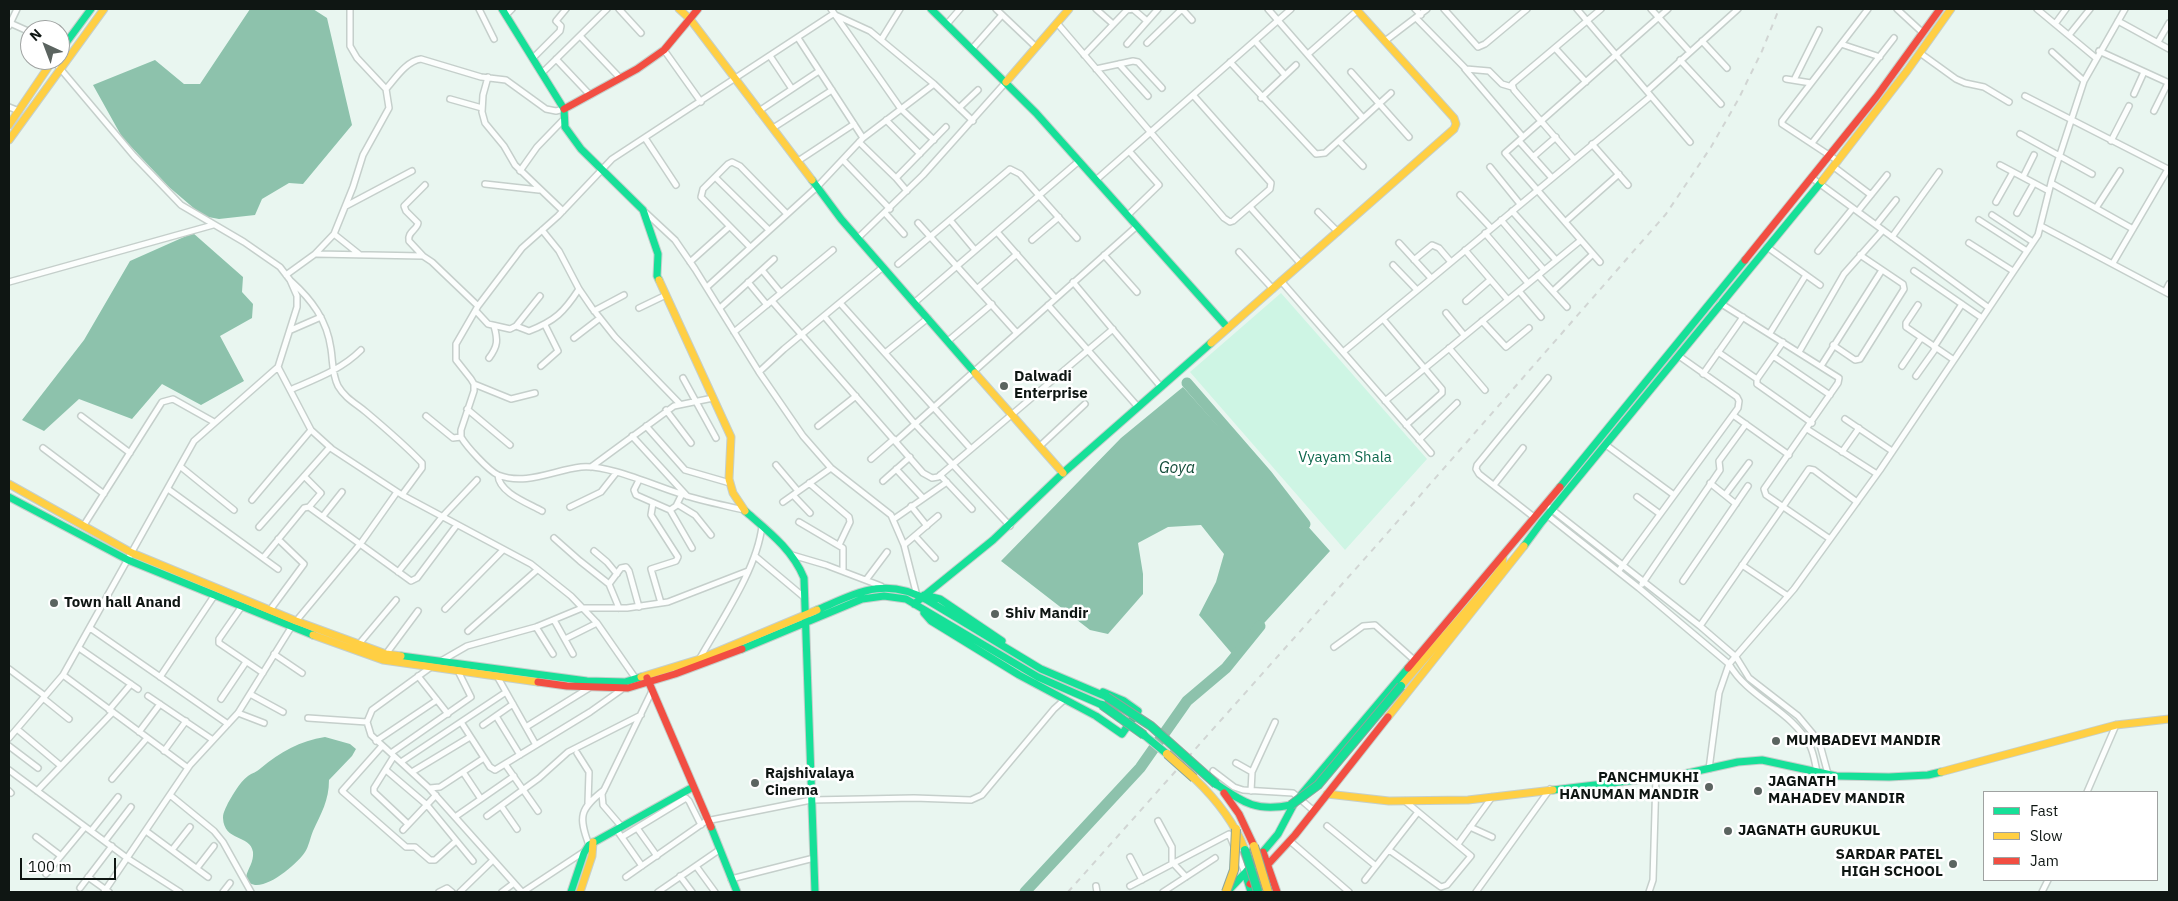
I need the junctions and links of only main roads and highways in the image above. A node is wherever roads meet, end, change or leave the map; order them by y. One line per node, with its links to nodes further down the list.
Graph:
1 (91, 9): 12 (main road)
2 (104, 9): 19 (main road)
3 (679, 9): 11 (main road)
4 (698, 9): 11 (main road)
5 (931, 9): 14 (main road)
6 (1069, 9): 14 (main road)
7 (1358, 9): 21 (main road)
8 (1940, 9): 15 (main road)
9 (1951, 9): 16 (main road)
10 (504, 12): 17 (main road)
11 (690, 19): 17 (main road); 22 (main road)
12 (70, 36)
13 (46, 70): 18 (main road)
14 (1006, 82): 21 (main road)
15 (1885, 85): 16 (main road); 20 (main road)
16 (1892, 92): 20 (main road)
17 (564, 109): 29 (main road)
18 (9, 125)
19 (9, 140)
20 (1717, 302): 25 (main road); 37 (main road)
21 (1228, 328): 22 (main road)
22 (1063, 473): 27 (main road)
23 (9, 484): 26 (main road)
24 (9, 497): 26 (main road)
25 (1503, 555): 35 (main road, bridge); 40 (main road)
26 (130, 557): 30 (main road); 30 (main road)
27 (919, 594): 28 (main road); 28 (main road); 29 (main road); 35 (main road, bridge)
28 (917, 605): 31 (main road); 38 (main road, bridge)
29 (805, 615): 31 (main road); 32 (main road)
30 (294, 623): 33 (main road); 33 (main road)
31 (806, 624): 32 (main road); 47 (main road)
32 (698, 662): 33 (main road)
33 (647, 679): 36 (main road)
34 (2169, 719): 37 (main road)
35 (1216, 784): 51 (main road, bridge)
36 (693, 787): 39 (main road); 46 (main road)
37 (1327, 794): 41 (main road)
38 (1236, 830): 48 (main road, bridge); 50 (main road, bridge)
39 (589, 846): 44 (main road); 45 (main road)
40 (1263, 852): 41 (main road); 42 (main road)
41 (1268, 867): 43 (main road); 52 (main road)
42 (1245, 873): 43 (main road); 48 (main road)
43 (1250, 889): 49 (main road)
44 (571, 892)
45 (580, 892)
46 (737, 892)
47 (815, 892)
48 (1227, 892)
49 (1243, 892)
50 (1258, 892)
51 (1268, 892)
52 (1277, 892)

